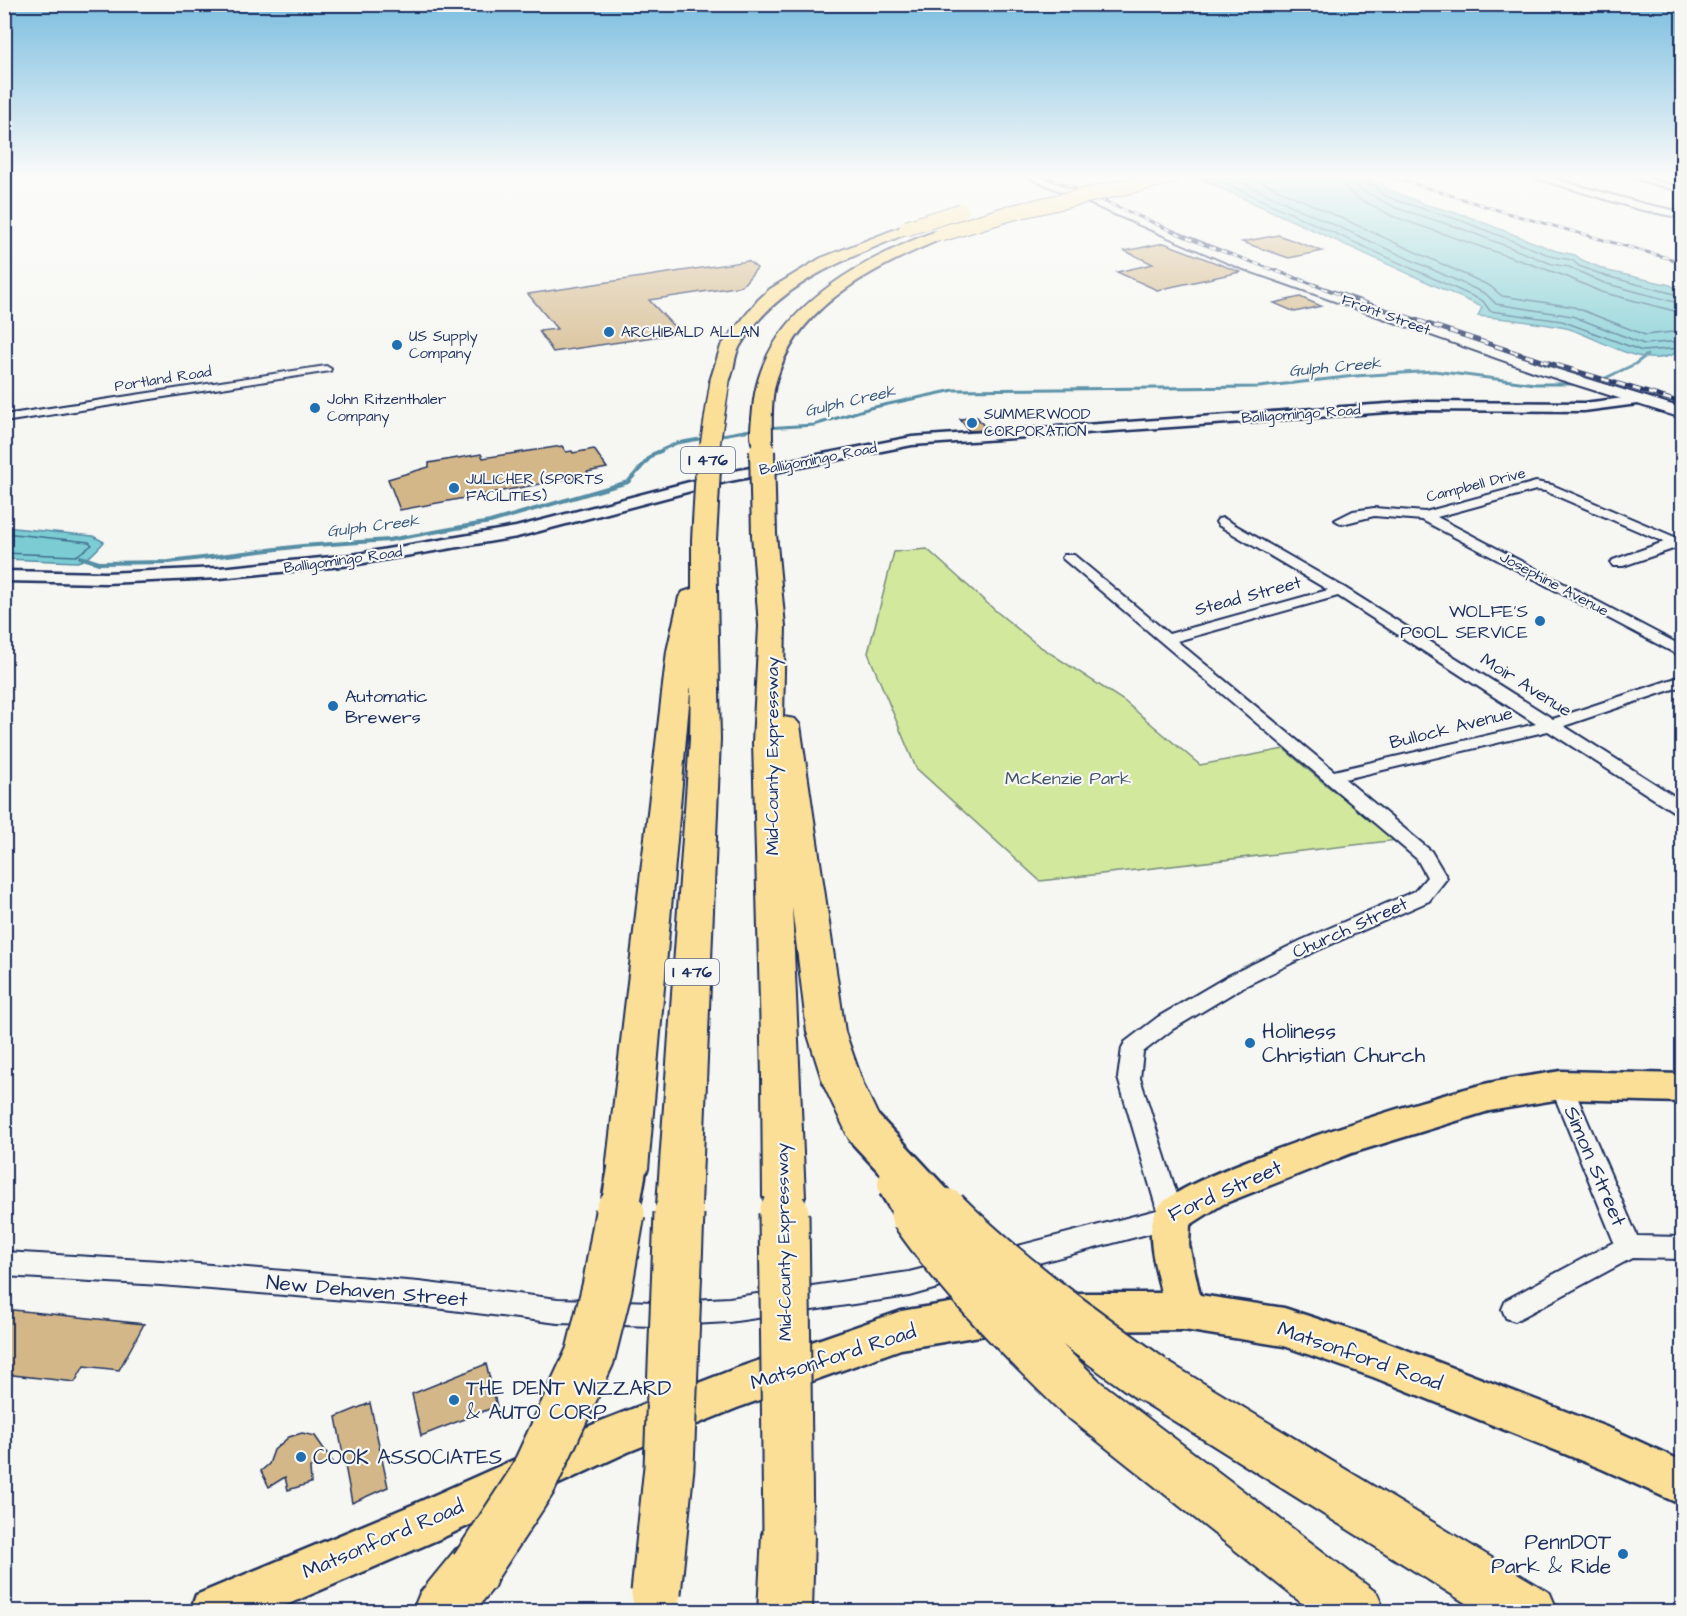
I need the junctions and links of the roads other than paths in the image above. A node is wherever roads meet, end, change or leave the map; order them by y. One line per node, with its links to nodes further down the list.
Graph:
1 (853, 250): 11 (highway, I 476, bridge)
2 (903, 250): 17 (highway, Mid-County Expressway / I 476, bridge)
3 (1210, 250): 5 (main road, Front Street)
4 (326, 369): 7 (street, Portland Road)
5 (1640, 400): 6 (main road, Front Street); 15 (street, Balligomingo Road)
6 (1683, 413)
7 (4, 419)
8 (1425, 516): 9 (street, Campbell Drive); 12 (street, Campbell Drive); 19 (street, Josephine Avenue)
9 (1342, 520)
10 (1223, 522): 16 (street, Moir Avenue)
11 (704, 540): 35 (highway, I 476, bridge); 37 (highway, bridge)
12 (1681, 543): 14 (street)
13 (1069, 558): 18 (street, Church Street)
14 (1618, 563)
15 (4, 576)
16 (1340, 591): 18 (street, Stead Street); 21 (street, Moir Avenue)
17 (772, 626): 26 (highway); 38 (highway, Mid-County Expressway / I 476, bridge)
18 (1166, 639): 22 (street, Church Street)
19 (1683, 651)
20 (1683, 681): 21 (street, Bullock Avenue)
21 (1551, 723): 22 (street, Bullock Avenue); 23 (street, Moir Avenue)
22 (1331, 777): 27 (street, Church Street)
23 (1683, 809)
24 (1561, 1086): 25 (main road, Ford Street); 27 (main road, Ford Street); 28 (street, Simon Street)
25 (1683, 1088)
26 (864, 1128): 39 (highway, bridge); 40 (highway, bridge)
27 (1172, 1217): 31 (street, Ford Street); 33 (main road, Church Street)
28 (1629, 1248): 29 (street); 32 (street)
29 (1683, 1248)
30 (4, 1264): 31 (street, New Dehaven Street)
31 (729, 1310)
32 (1515, 1310)
33 (1184, 1311): 34 (main road, Matsonford Road); 36 (main road, Matsonford Road)
34 (1683, 1483)
35 (655, 1602)
36 (213, 1611)
37 (439, 1611)
38 (785, 1611)
39 (1358, 1611)
40 (1531, 1611)

